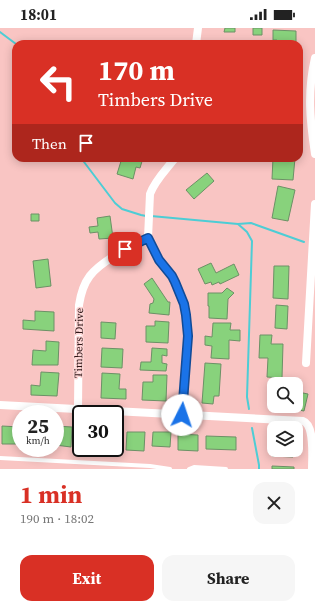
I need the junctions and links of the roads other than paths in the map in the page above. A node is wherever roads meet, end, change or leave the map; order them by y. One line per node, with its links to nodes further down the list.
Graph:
1 (198, 28): 2 (street)
2 (196, 40)
3 (315, 58): 4 (street)
4 (315, 154)
5 (172, 162): 7 (street)
6 (315, 204): 8 (street)
7 (148, 238): 10 (street, Timbers Drive); 13 (street)
8 (306, 363)
9 (0, 405): 11 (street)
10 (78, 405)
11 (72, 409)
12 (124, 412): 13 (street)
13 (182, 415): 20 (street)
14 (0, 458): 15 (lane)
15 (111, 464): 16 (lane); 17 (lane)
16 (110, 469)
17 (170, 469)
18 (189, 469): 19 (lane)
19 (226, 469)
20 (312, 469)

